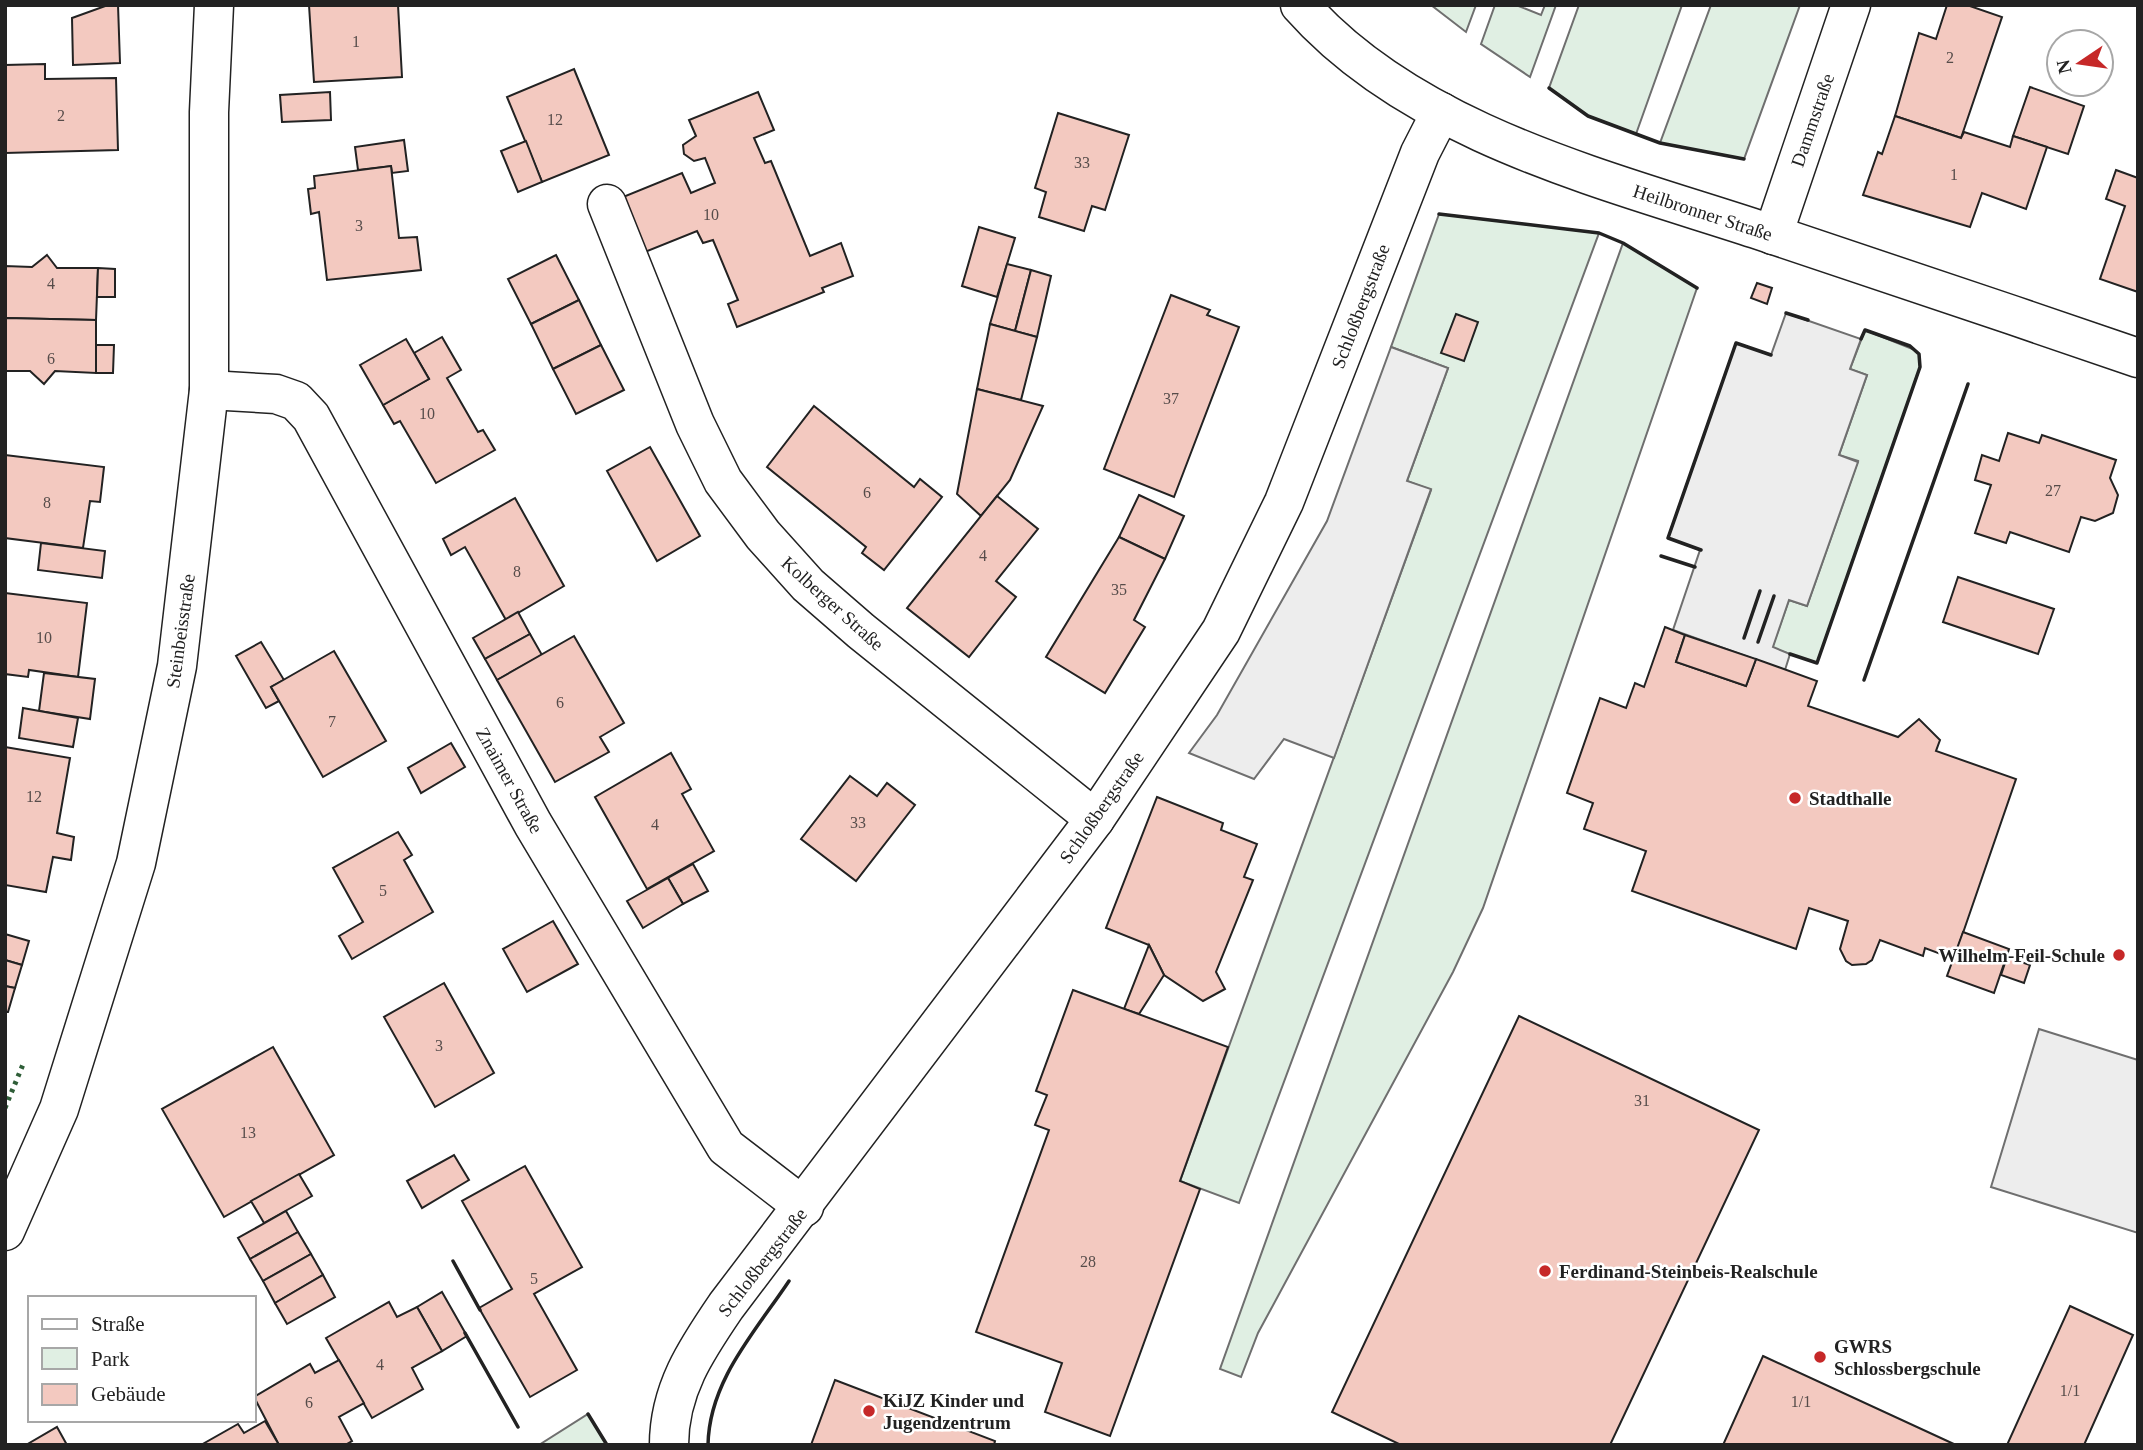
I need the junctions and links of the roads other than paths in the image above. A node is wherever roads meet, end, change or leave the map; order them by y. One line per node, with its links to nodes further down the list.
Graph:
1 (214, 5): 8 (street, Steinbeisstraße)
2 (1300, 5): 4 (street, Heilbronner Straße)
3 (1851, 5): 6 (street, Dammstraße)
4 (1441, 113): 6 (street, Heilbronner Straße); 9 (street, Schloßbergstraße)
5 (607, 204): 9 (street, Kolberger Straße)
6 (1773, 235): 7 (street, Heilbronner Straße)
7 (2138, 358)
8 (209, 390): 10 (street, Znaimer Straße); 11 (street, Steinbeisstraße)
9 (1095, 819): 10 (street, Schloßbergstraße)
10 (804, 1207): 12 (street, Schloßbergstraße)
11 (5, 1231)
12 (669, 1445)

